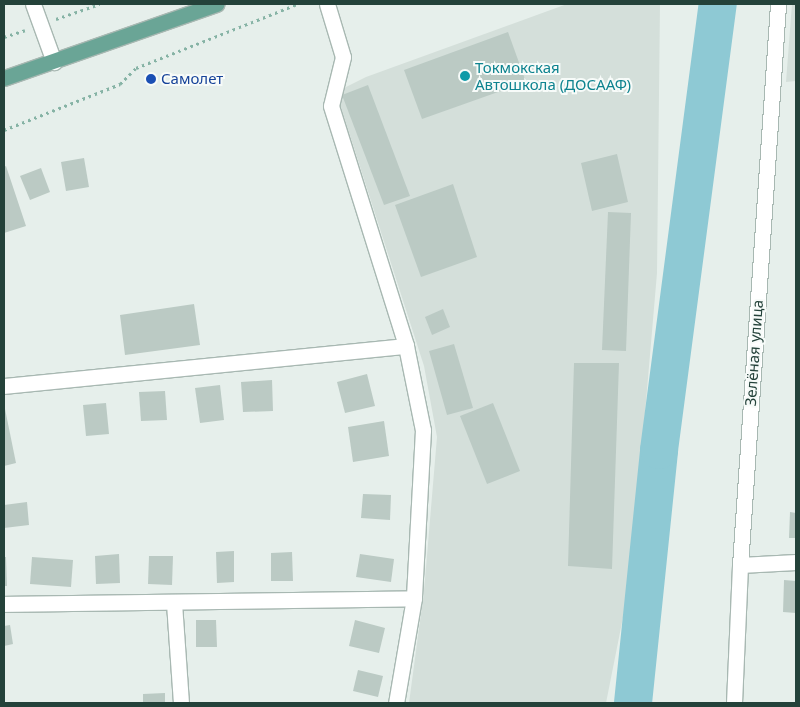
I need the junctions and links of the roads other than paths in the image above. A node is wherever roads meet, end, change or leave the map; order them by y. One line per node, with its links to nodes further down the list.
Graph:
1 (33, 4): 6 (street)
2 (217, 4): 5 (main road)
3 (327, 4): 8 (street)
4 (778, 4): 11 (street, Зелёная улица)
5 (199, 7): 6 (main road)
6 (54, 62): 7 (main road)
7 (4, 78)
8 (406, 346): 9 (street); 12 (street)
9 (4, 386)
10 (796, 562): 11 (street)
11 (740, 565): 17 (street, Зелёная улица)
12 (414, 598): 13 (street); 16 (street)
13 (174, 602): 14 (street); 15 (street)
14 (4, 604)
15 (181, 703)
16 (396, 703)
17 (734, 703)

